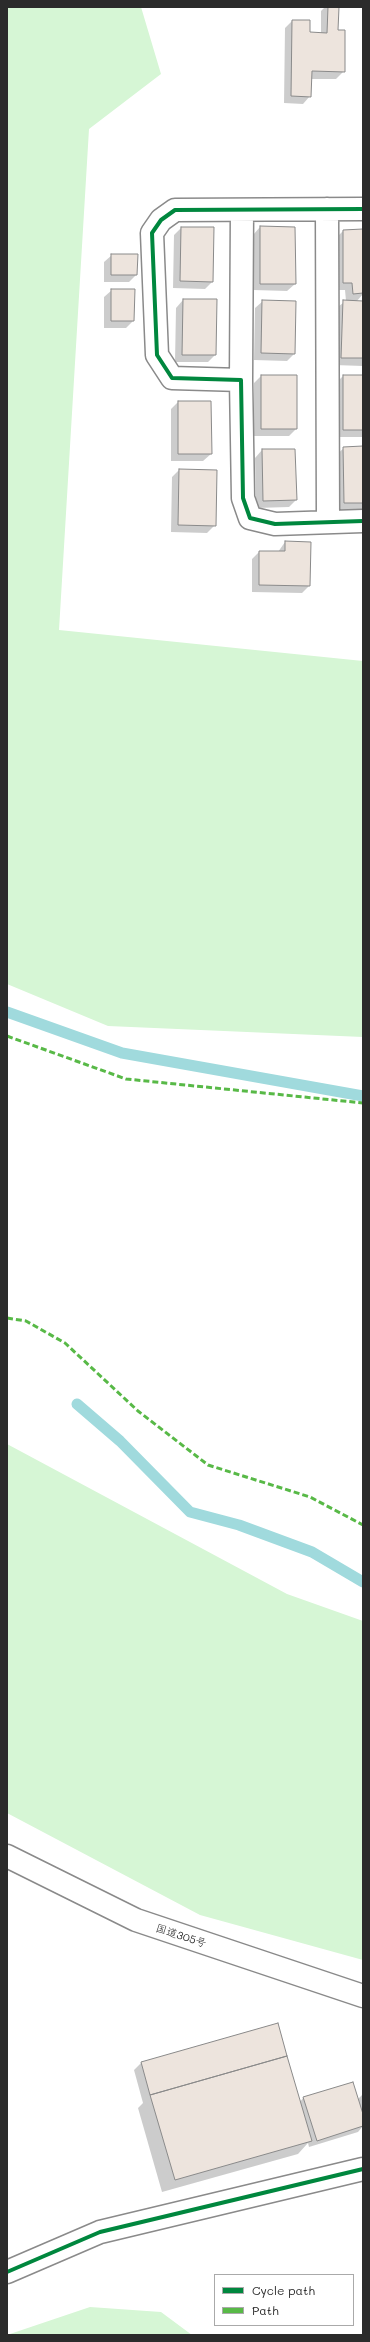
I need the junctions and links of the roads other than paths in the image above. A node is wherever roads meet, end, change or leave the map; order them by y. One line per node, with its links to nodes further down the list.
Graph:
1 (327, 209): 2 (main road); 3 (main road); 6 (main road)
2 (363, 209)
3 (242, 210): 4 (main road); 4 (main road)
4 (241, 380): 6 (main road)
5 (363, 521): 6 (main road)
6 (328, 522)
7 (7, 1856): 8 (main road, 国道305号)
8 (363, 1996)
9 (363, 2169): 10 (main road)
10 (7, 2272)

